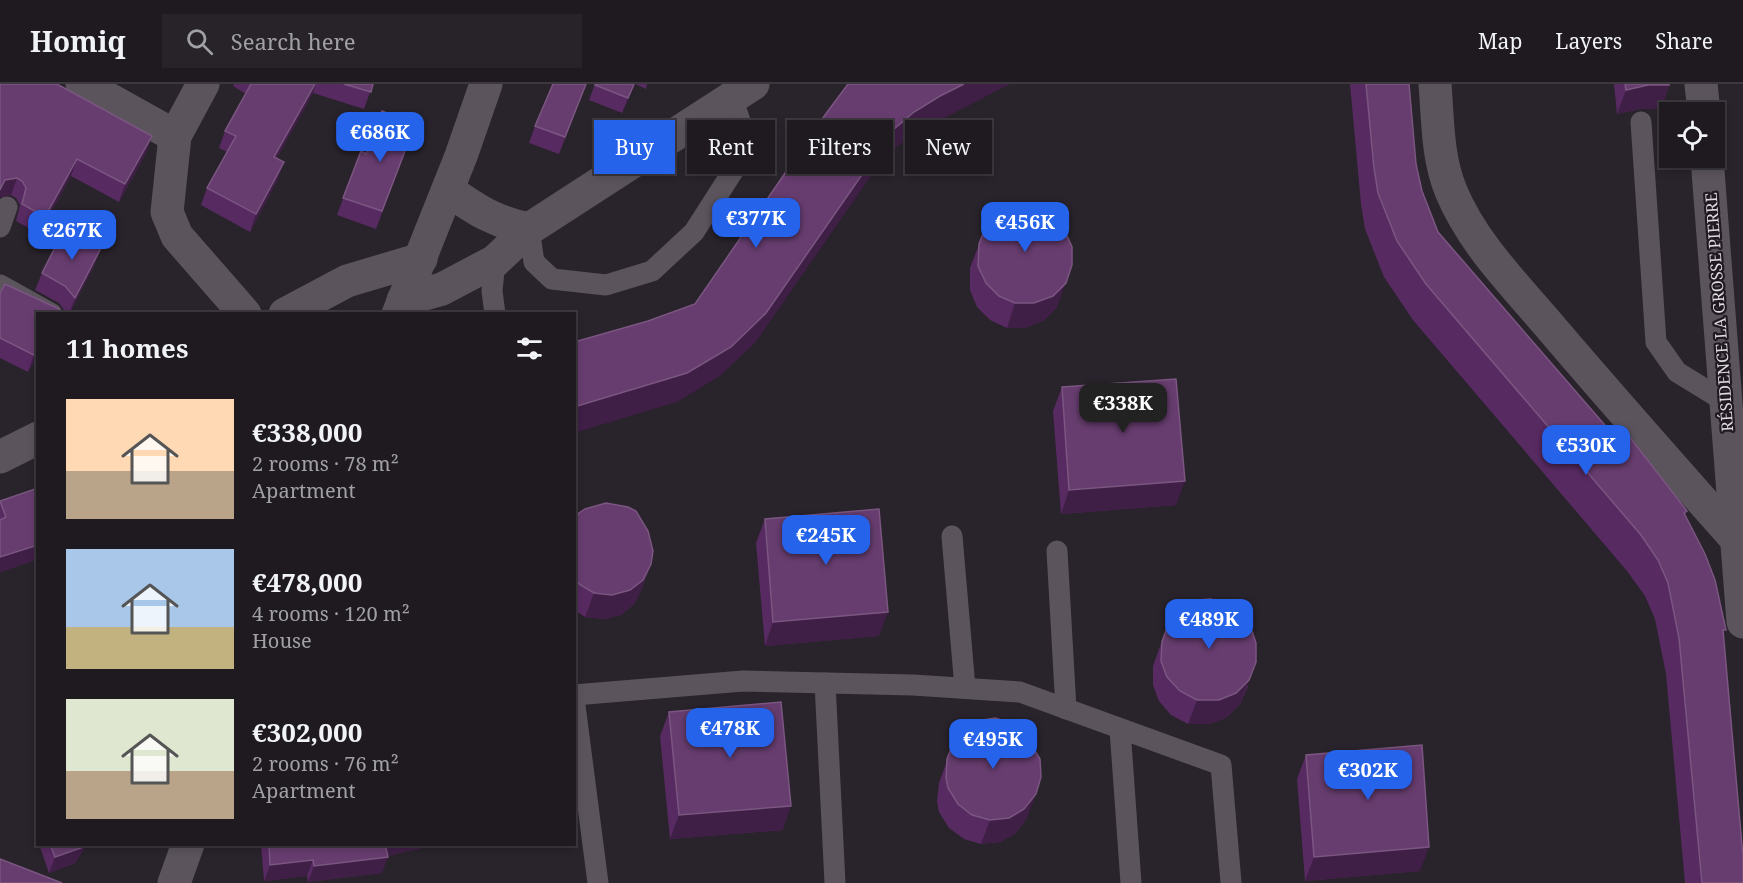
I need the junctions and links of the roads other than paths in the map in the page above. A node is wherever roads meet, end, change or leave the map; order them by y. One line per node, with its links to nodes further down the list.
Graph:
1 (81, 84): 9 (street)
2 (203, 84): 9 (street)
3 (486, 84): 11 (street)
4 (1435, 84): 27 (street)
5 (1701, 84): 7 (street)
6 (742, 91): 14 (street); 14 (lane)
7 (1703, 102)
8 (1641, 122): 23 (lane)
9 (176, 136): 20 (street)
10 (1708, 168): 23 (street, RÉSIDENCE LA GROSSE PIERRE)
11 (448, 190): 14 (street); 15 (street)
12 (7, 207): 13 (lane)
13 (0, 227)
14 (529, 229): 16 (street)
15 (421, 259): 18 (street); 21 (street)
16 (495, 261): 18 (street); 22 (lane)
17 (0, 285): 19 (lane)
18 (401, 307)
19 (48, 312)
20 (243, 312)
21 (289, 312)
22 (495, 312)
23 (1726, 402): 27 (street, RÉSIDENCE LA GROSSE PIERRE)
24 (36, 439): 25 (street)
25 (0, 457)
26 (952, 536): 31 (lane)
27 (1736, 538): 29 (street, RÉSIDENCE LA GROSSE PIERRE)
28 (1057, 551): 33 (lane)
29 (1743, 622)
30 (825, 683): 31 (lane); 32 (lane); 39 (lane)
31 (965, 688): 33 (lane)
32 (576, 696)
33 (1066, 709): 35 (lane)
34 (576, 712): 38 (lane)
35 (1120, 729): 40 (lane); 41 (lane)
36 (187, 846): 37 (street)
37 (174, 883)
38 (598, 883)
39 (835, 883)
40 (1131, 883)
41 (1231, 883)

